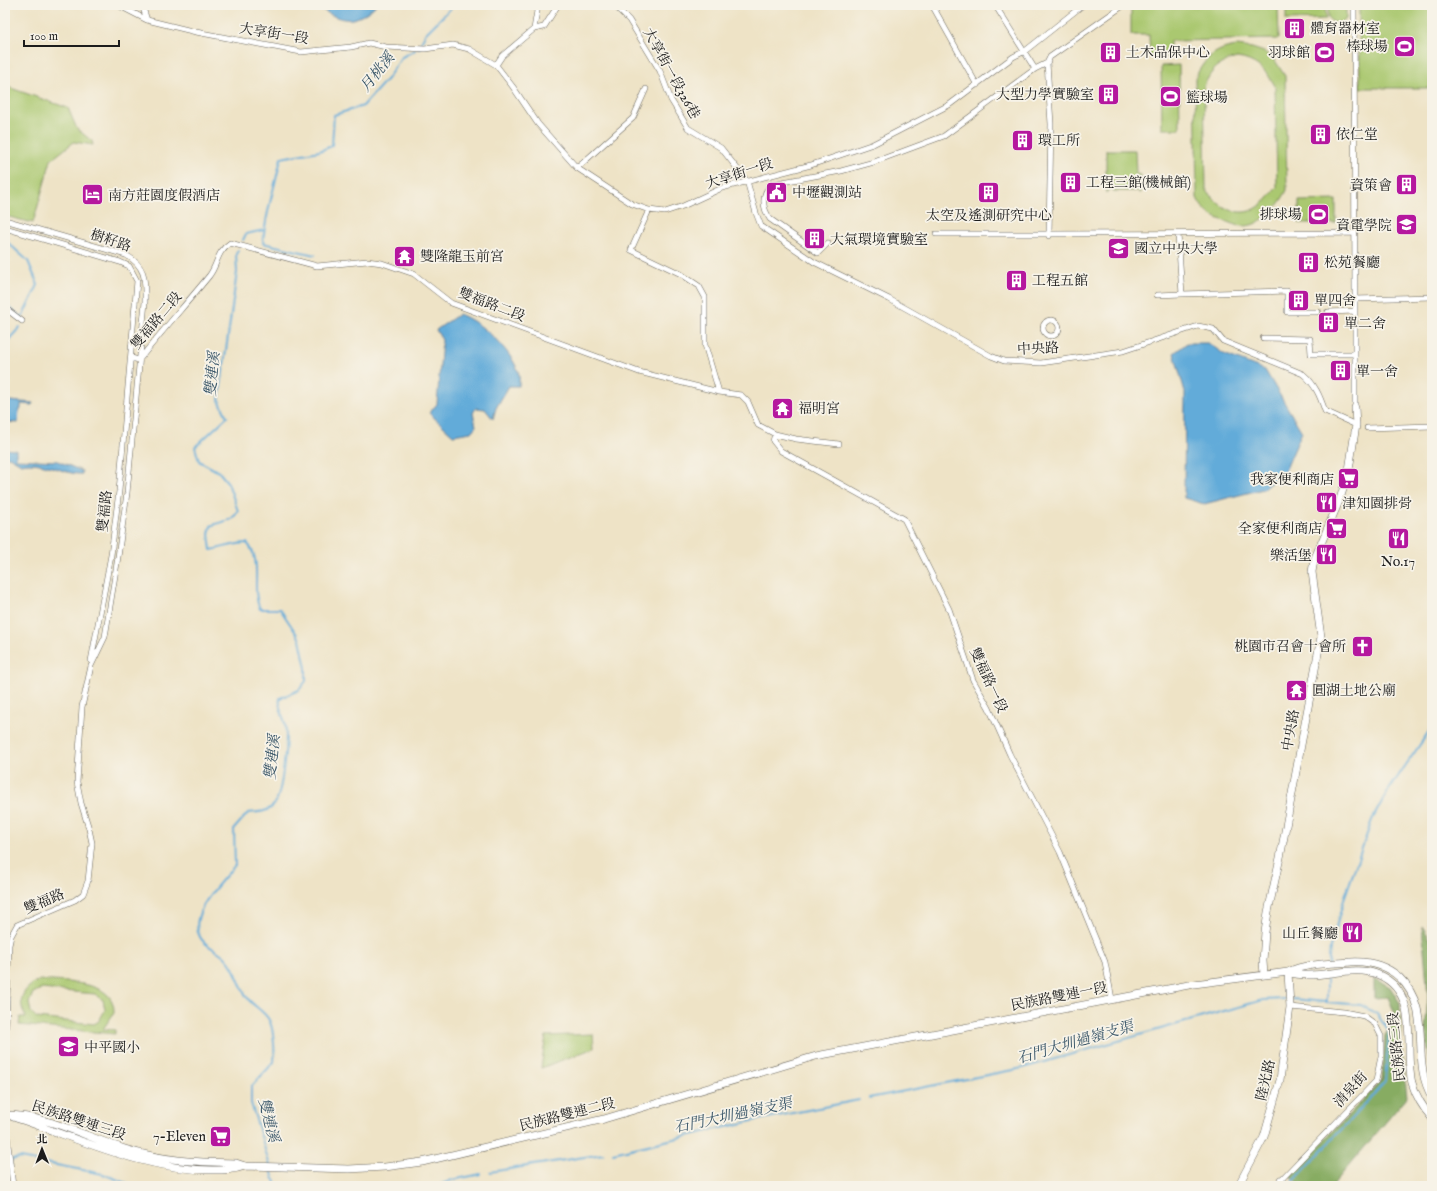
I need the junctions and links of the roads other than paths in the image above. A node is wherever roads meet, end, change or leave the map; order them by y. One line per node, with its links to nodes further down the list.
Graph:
1 (118, 5): 11 (street, 大享街一段)
2 (142, 5): 11 (street)
3 (538, 5): 12 (street)
4 (558, 5): 12 (street)
5 (614, 5): 20 (street, 大享街一段326巷)
6 (932, 5): 17 (street)
7 (995, 5): 13 (street)
8 (1083, 5): 13 (street, 大享街一段)
9 (1124, 5): 14 (street)
10 (1354, 5): 24 (street)
11 (147, 20): 15 (street, 大享街一段)
12 (534, 29): 15 (street)
13 (1025, 51): 16 (street); 17 (street, 大享街一段)
14 (1047, 63): 16 (street); 27 (street)
15 (496, 65): 19 (street, 大享街一段)
16 (1035, 69): 28 (street)
17 (977, 85): 20 (street, 大享街一段)
18 (646, 89): 19 (street)
19 (577, 168): 21 (street, 大享街一段)
20 (747, 181): 21 (street, 大享街一段); 44 (street, 中央路)
21 (649, 210): 42 (street)
22 (5, 220): 41 (street, 樹籽路)
23 (5, 228): 40 (street, 樹籽路)
24 (1355, 233): 26 (street); 32 (street)
25 (936, 234): 27 (street)
26 (1178, 234): 27 (street); 29 (street)
27 (1049, 235)
28 (828, 243)
29 (1182, 294): 30 (street); 35 (street)
30 (1157, 295)
31 (1432, 297): 32 (street)
32 (1355, 298): 34 (street)
33 (5, 308): 37 (street)
34 (1355, 311): 36 (street); 39 (street)
35 (1318, 312)
36 (1328, 312)
37 (22, 322)
38 (1263, 338): 39 (street)
39 (1355, 354): 43 (street)
40 (131, 358): 41 (street, 雙福路二段); 49 (street, 雙福路)
41 (139, 360): 42 (street, 雙福路二段); 49 (street, 樹籽路)
42 (719, 392): 47 (street, 雙福路二段)
43 (1355, 408): 44 (main road, 中央路)
44 (1356, 425): 51 (main road, 中央路)
45 (1432, 426): 46 (street)
46 (1367, 428)
47 (775, 434): 48 (street, 雙福路二段); 52 (street, 雙福路一段)
48 (838, 444)
49 (91, 666): 56 (street, 雙福路)
50 (1288, 972): 51 (main road, 民族路三段); 53 (main road, 陸光路); 55 (main road, 民族路三段); 57 (main road, 民族路三段)
51 (1264, 975): 52 (main road, 民族路雙連一段)
52 (1112, 999): 54 (main road, 民族路雙連一段)
53 (1290, 1007): 59 (street, 清泉街); 61 (main road, 陸光路)
54 (859, 1047): 58 (main road, 民族路雙連二段)
55 (1432, 1097)
56 (5, 1115): 58 (main road, 民族路雙連三段); 60 (street)
57 (1432, 1118)
58 (271, 1166)
59 (1280, 1179): 62 (street, 清泉街); 63 (street)
60 (13, 1186)
61 (1238, 1186)
62 (1275, 1186)
63 (1287, 1186)

